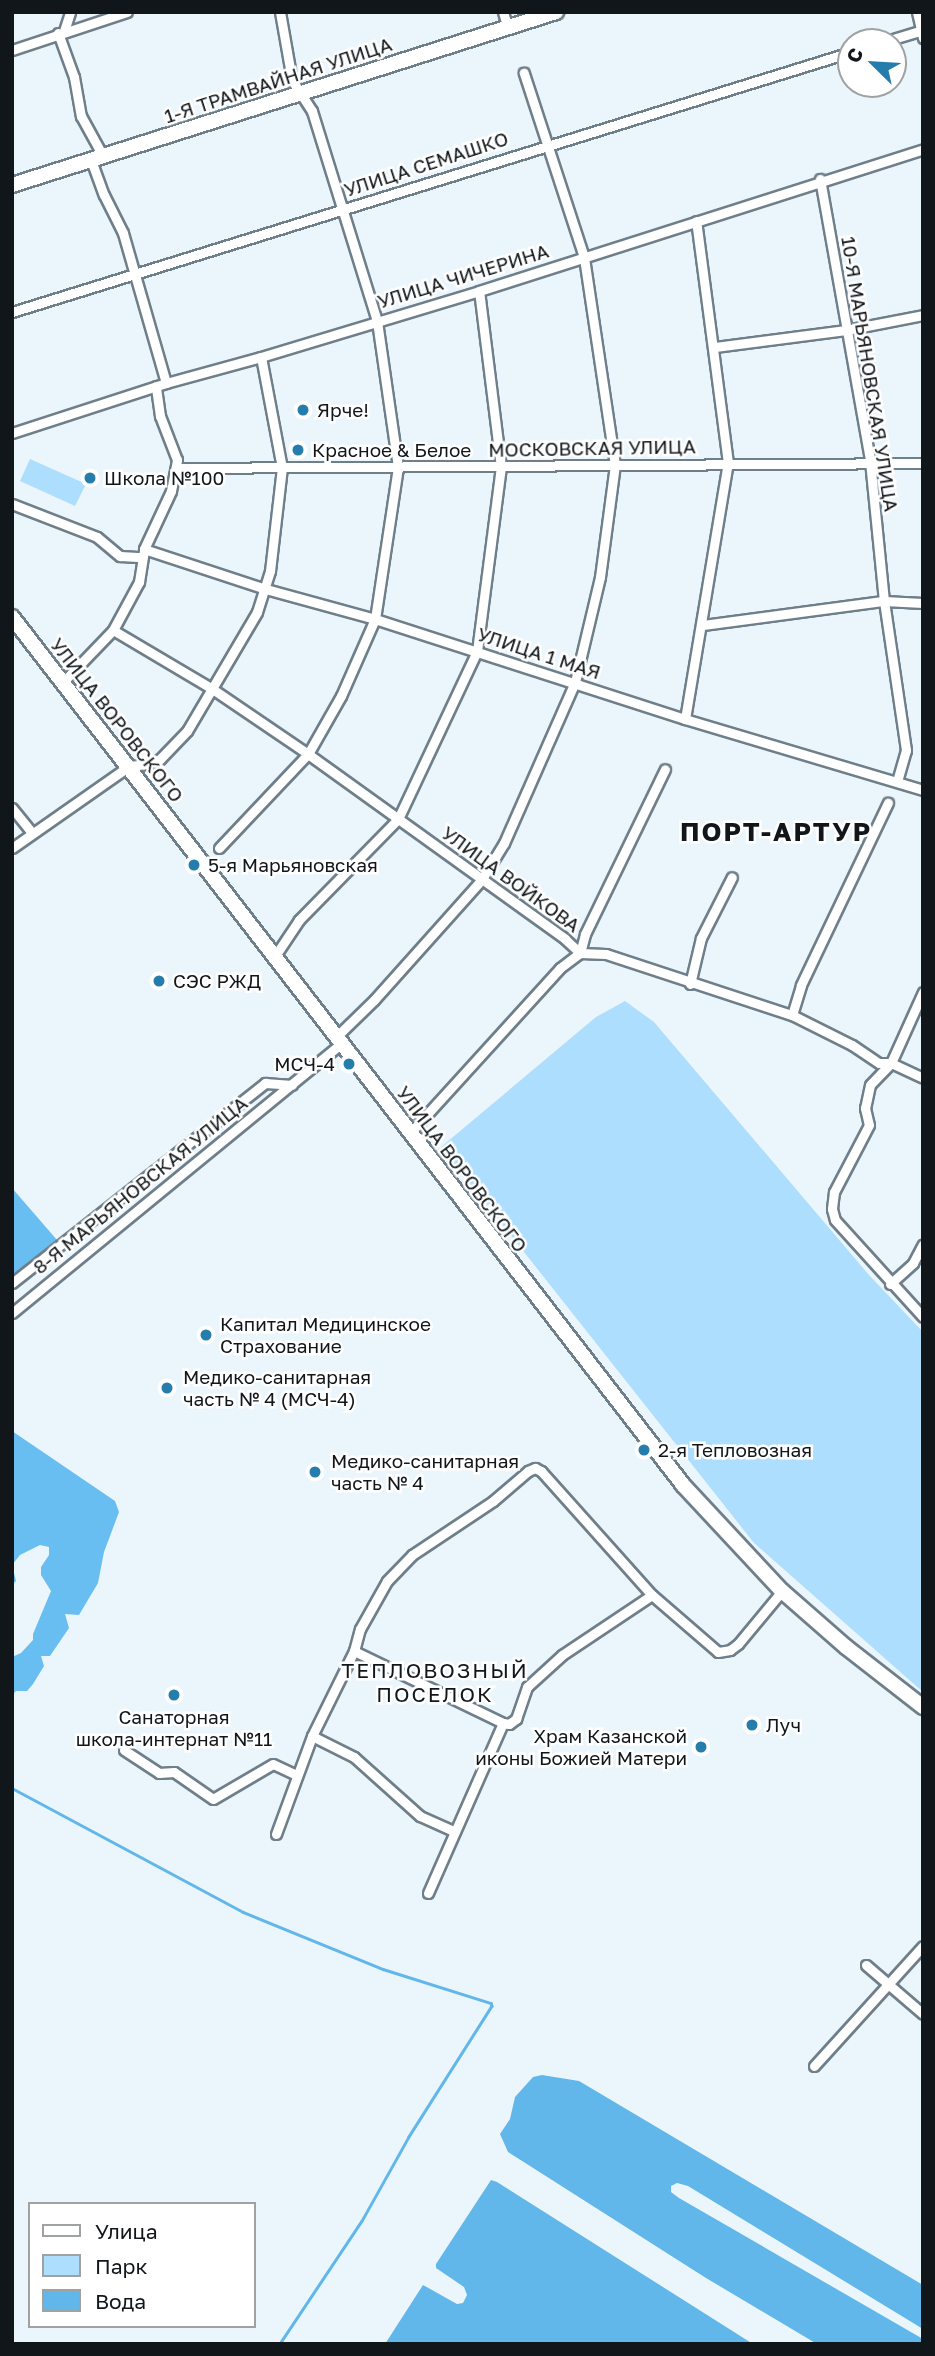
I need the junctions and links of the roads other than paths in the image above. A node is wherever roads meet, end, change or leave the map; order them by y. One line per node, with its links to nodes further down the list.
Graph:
1 (70, 12): 8 (street)
2 (127, 12): 8 (street)
3 (280, 12): 13 (street)
4 (503, 12): 7 (street)
5 (556, 12): 7 (main road, 1-Я ТРАМВАЙНАЯ УЛИЦА)
6 (917, 12): 9 (street)
7 (508, 28): 13 (main road, 1-Я ТРАМВАЙНАЯ УЛИЦА)
8 (61, 32): 10 (street); 16 (street)
9 (922, 33)
10 (12, 50)
11 (837, 56): 14 (street, УЛИЦА СЕМАШКО)
12 (524, 73): 14 (street, 8-Я МАРЬЯНОВСКАЯ УЛИЦА)
13 (301, 93): 16 (main road, 1-Я ТРАМВАЙНАЯ УЛИЦА); 19 (street)
14 (549, 143): 19 (street, УЛИЦА СЕМАШКО); 21 (street, 8-Я МАРЬЯНОВСКАЯ УЛИЦА)
15 (923, 149): 17 (street, УЛИЦА ЧИЧЕРИНА)
16 (97, 158): 18 (main road, 1-Я ТРАМВАЙНАЯ УЛИЦА); 22 (street)
17 (820, 180): 20 (street, УЛИЦА ЧИЧЕРИНА); 27 (street, 10-Я МАРЬЯНОВСКАЯ УЛИЦА)
18 (12, 185)
19 (341, 210): 22 (street, УЛИЦА СЕМАШКО); 26 (street)
20 (696, 220): 21 (street, УЛИЦА ЧИЧЕРИНА); 28 (street)
21 (584, 257): 23 (street, УЛИЦА ЧИЧЕРИНА); 35 (street, 8-Я МАРЬЯНОВСКАЯ УЛИЦА)
22 (136, 273): 24 (street, УЛИЦА СЕМАШКО); 30 (street)
23 (479, 291): 26 (street, УЛИЦА ЧИЧЕРИНА); 37 (street)
24 (12, 312)
25 (923, 315): 27 (street)
26 (377, 321): 29 (street, УЛИЦА ЧИЧЕРИНА); 36 (street)
27 (846, 330): 28 (street); 32 (street, 10-Я МАРЬЯНОВСКАЯ УЛИЦА)
28 (715, 347): 33 (street)
29 (261, 357): 30 (street, УЛИЦА ЧИЧЕРИНА); 39 (street)
30 (161, 384): 31 (street, УЛИЦА ЧИЧЕРИНА); 38 (street)
31 (12, 433)
32 (870, 461): 33 (street, МОСКОВСКАЯ УЛИЦА); 34 (street, МОСКОВСКАЯ УЛИЦА); 43 (street, 10-Я МАРЬЯНОВСКАЯ УЛИЦА)
33 (728, 463): 35 (street, МОСКОВСКАЯ УЛИЦА); 47 (street)
34 (923, 463)
35 (615, 465): 37 (street, МОСКОВСКАЯ УЛИЦА); 51 (street, 8-Я МАРЬЯНОВСКАЯ УЛИЦА)
36 (398, 467): 37 (street, МОСКОВСКАЯ УЛИЦА); 39 (street, МОСКОВСКАЯ УЛИЦА); 46 (street)
37 (501, 467): 49 (street)
38 (178, 468): 39 (street, МОСКОВСКАЯ УЛИЦА); 41 (street)
39 (282, 468): 42 (street)
40 (12, 505): 41 (street, УЛИЦА 1 МАЯ)
41 (143, 553): 42 (street, УЛИЦА 1 МАЯ); 48 (street)
42 (266, 589): 46 (street, УЛИЦА 1 МАЯ); 52 (street)
43 (884, 601): 44 (street); 47 (street); 57 (street, 10-Я МАРЬЯНОВСКАЯ УЛИЦА)
44 (923, 603)
45 (12, 617): 50 (main road, УЛИЦА ВОРОВСКОГО)
46 (375, 619): 49 (street, УЛИЦА 1 МАЯ); 54 (street)
47 (703, 625): 53 (street)
48 (113, 630): 50 (street); 52 (street, УЛИЦА ВОЙКОВА)
49 (477, 651): 51 (street, УЛИЦА 1 МАЯ); 61 (street)
50 (63, 682): 55 (main road, УЛИЦА ВОРОВСКОГО)
51 (575, 682): 53 (street, УЛИЦА 1 МАЯ); 66 (street, 8-Я МАРЬЯНОВСКАЯ УЛИЦА)
52 (214, 690): 54 (street, УЛИЦА ВОЙКОВА); 55 (street)
53 (685, 719): 57 (street, УЛИЦА 1 МАЯ)
54 (308, 754): 61 (street, УЛИЦА ВОЙКОВА); 64 (street)
55 (129, 766): 62 (street); 68 (main road, УЛИЦА ВОРОВСКОГО)
56 (665, 769): 67 (street)
57 (897, 781): 58 (street, УЛИЦА 1 МАЯ)
58 (923, 790)
59 (888, 803): 71 (street)
60 (12, 808): 62 (street)
61 (398, 819): 66 (street, УЛИЦА ВОЙКОВА); 68 (street)
62 (32, 833): 63 (street)
63 (12, 848)
64 (219, 848)
65 (732, 877): 69 (street)
66 (482, 879): 67 (street, УЛИЦА ВОЙКОВА); 72 (street, 8-Я МАРЬЯНОВСКАЯ УЛИЦА)
67 (580, 953): 69 (street, УЛИЦА ВОЙКОВА); 78 (street)
68 (275, 956): 72 (main road, УЛИЦА ВОРОВСКОГО)
69 (690, 984): 71 (street, УЛИЦА ВОЙКОВА)
70 (923, 992): 74 (street)
71 (792, 1015): 73 (street, УЛИЦА ВОЙКОВА)
72 (339, 1040): 77 (street, 8-Я МАРЬЯНОВСКАЯ УЛИЦА); 78 (main road, УЛИЦА ВОРОВСКОГО)
73 (872, 1060): 74 (street, УЛИЦА ВОЙКОВА); 75 (street)
74 (891, 1063): 75 (street); 76 (street, УЛИЦА ВОЙКОВА)
75 (874, 1077): 81 (street)
76 (923, 1078)
77 (292, 1085): 80 (street, 8-Я МАРЬЯНОВСКАЯ УЛИЦА); 82 (street, 8-Я МАРЬЯНОВСКАЯ УЛИЦА)
78 (410, 1133): 84 (main road, УЛИЦА ВОРОВСКОГО)
79 (923, 1244): 81 (street)
80 (12, 1283)
81 (890, 1284): 83 (street)
82 (12, 1313)
83 (923, 1317)
84 (782, 1591): 85 (street); 87 (main road, УЛИЦА ВОРОВСКОГО)
85 (652, 1595): 86 (street); 88 (street)
86 (354, 1651): 88 (street); 89 (street)
87 (923, 1707)
88 (503, 1723): 92 (street)
89 (312, 1736): 91 (street); 92 (street)
90 (124, 1750): 91 (street)
91 (297, 1775): 93 (street)
92 (454, 1831): 94 (street)
93 (276, 1834)
94 (428, 1893)
95 (923, 1947): 97 (street)
96 (866, 1965): 97 (street)
97 (887, 1983): 98 (street); 99 (street)
98 (923, 2014)
99 (814, 2066)

